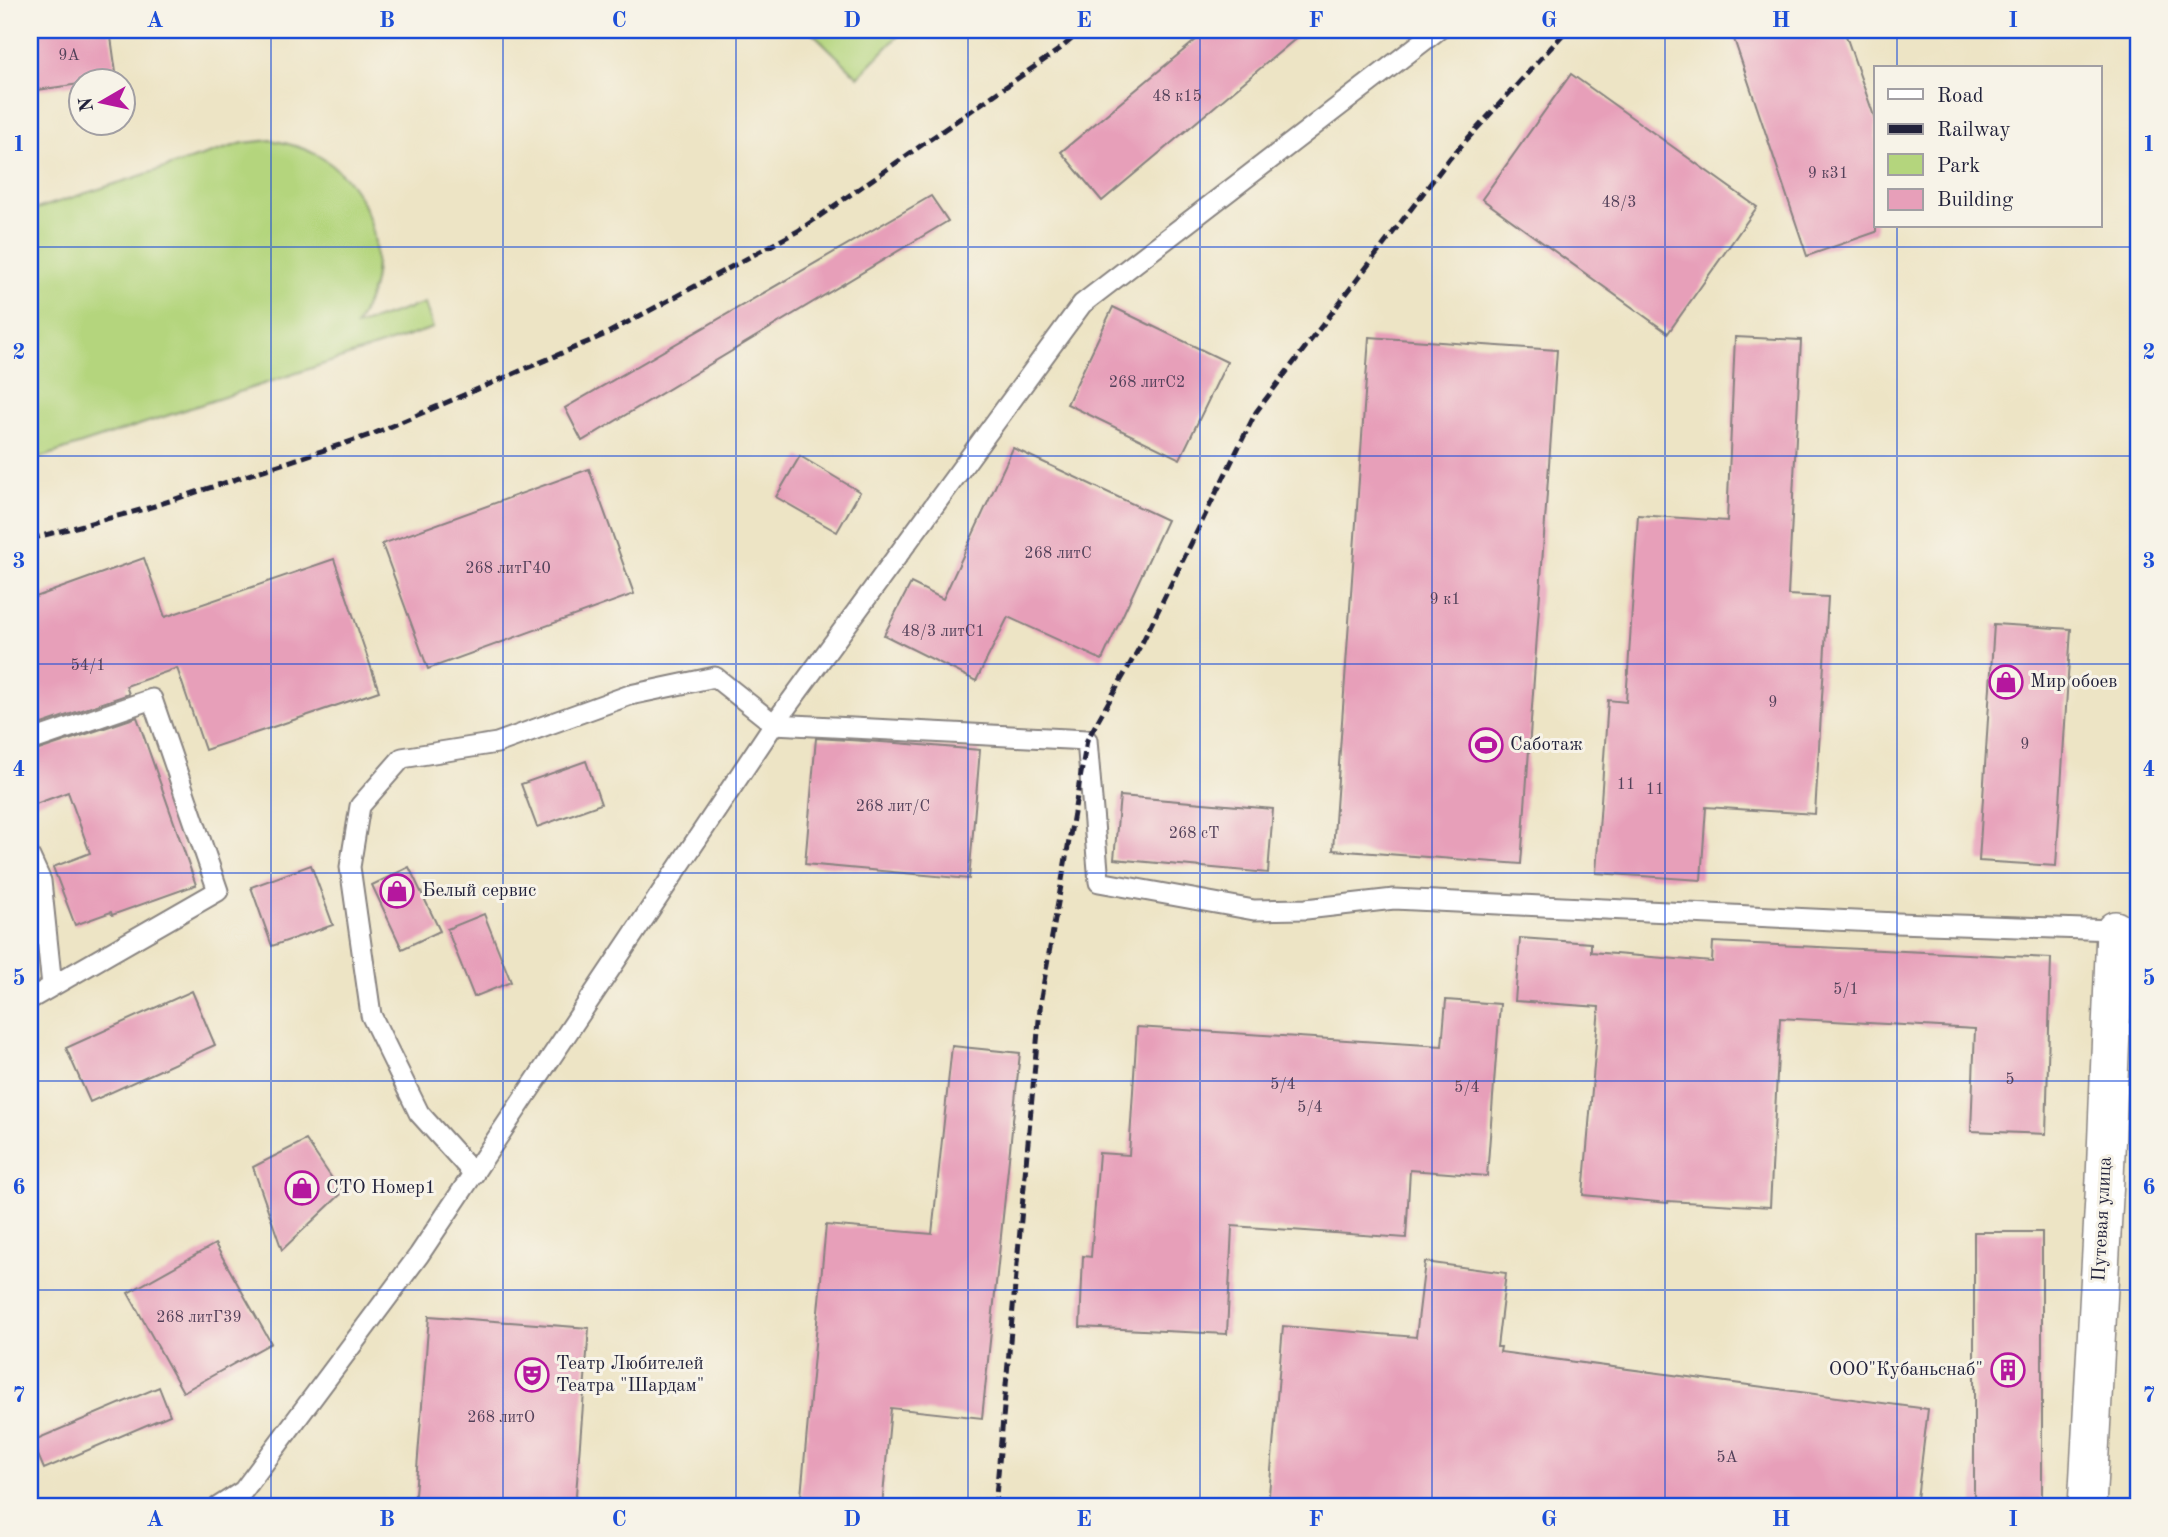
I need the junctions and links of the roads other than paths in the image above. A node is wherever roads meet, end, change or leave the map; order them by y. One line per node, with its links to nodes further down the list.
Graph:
1 (1438, 30): 2 (lane)
2 (774, 724): 6 (lane); 9 (lane); 9 (lane)
3 (30, 741): 7 (lane)
4 (30, 857): 5 (lane)
5 (35, 884): 7 (lane)
6 (2115, 930): 11 (street, Путевая улица)
7 (52, 986): 8 (lane)
8 (30, 999)
9 (474, 1174): 10 (lane)
10 (218, 1507)
11 (2087, 1507)

